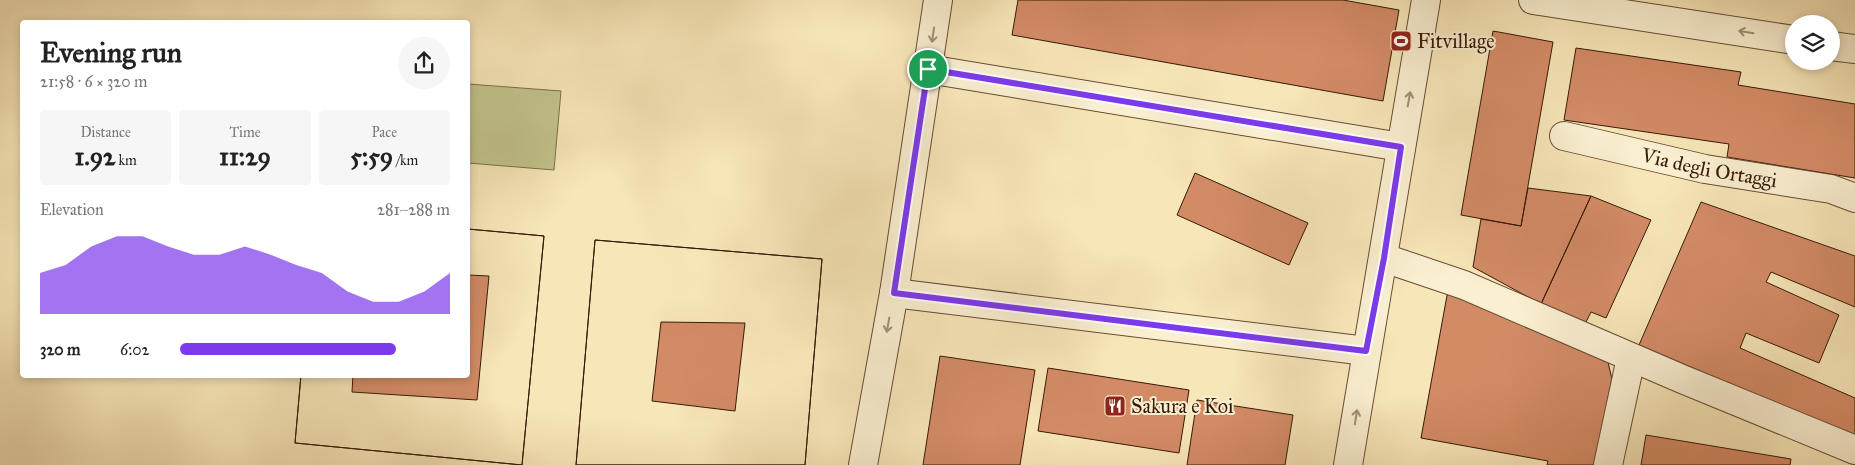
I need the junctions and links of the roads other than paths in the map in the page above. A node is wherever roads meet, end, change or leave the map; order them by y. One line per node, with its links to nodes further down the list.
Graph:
1 (938, 0): 7 (street, one-way to 7)
2 (1426, 0): 9 (street, one-way to 2)
3 (1533, 0): 4 (street, one-way to 3)
4 (1785, 39)
5 (1840, 47): 6 (street)
6 (1855, 49)
7 (928, 69): 9 (street); 12 (street)
8 (1564, 136): 10 (street, Via degli Ortaggi)
9 (1401, 147): 11 (street)
10 (1855, 198)
11 (1384, 258): 13 (street); 14 (street)
12 (894, 293): 13 (street); 16 (street, one-way to 16)
13 (1366, 351): 17 (street, one-way to 13)
14 (1632, 358): 15 (street); 18 (street)
15 (1855, 450)
16 (863, 465)
17 (1348, 465)
18 (1608, 465)

